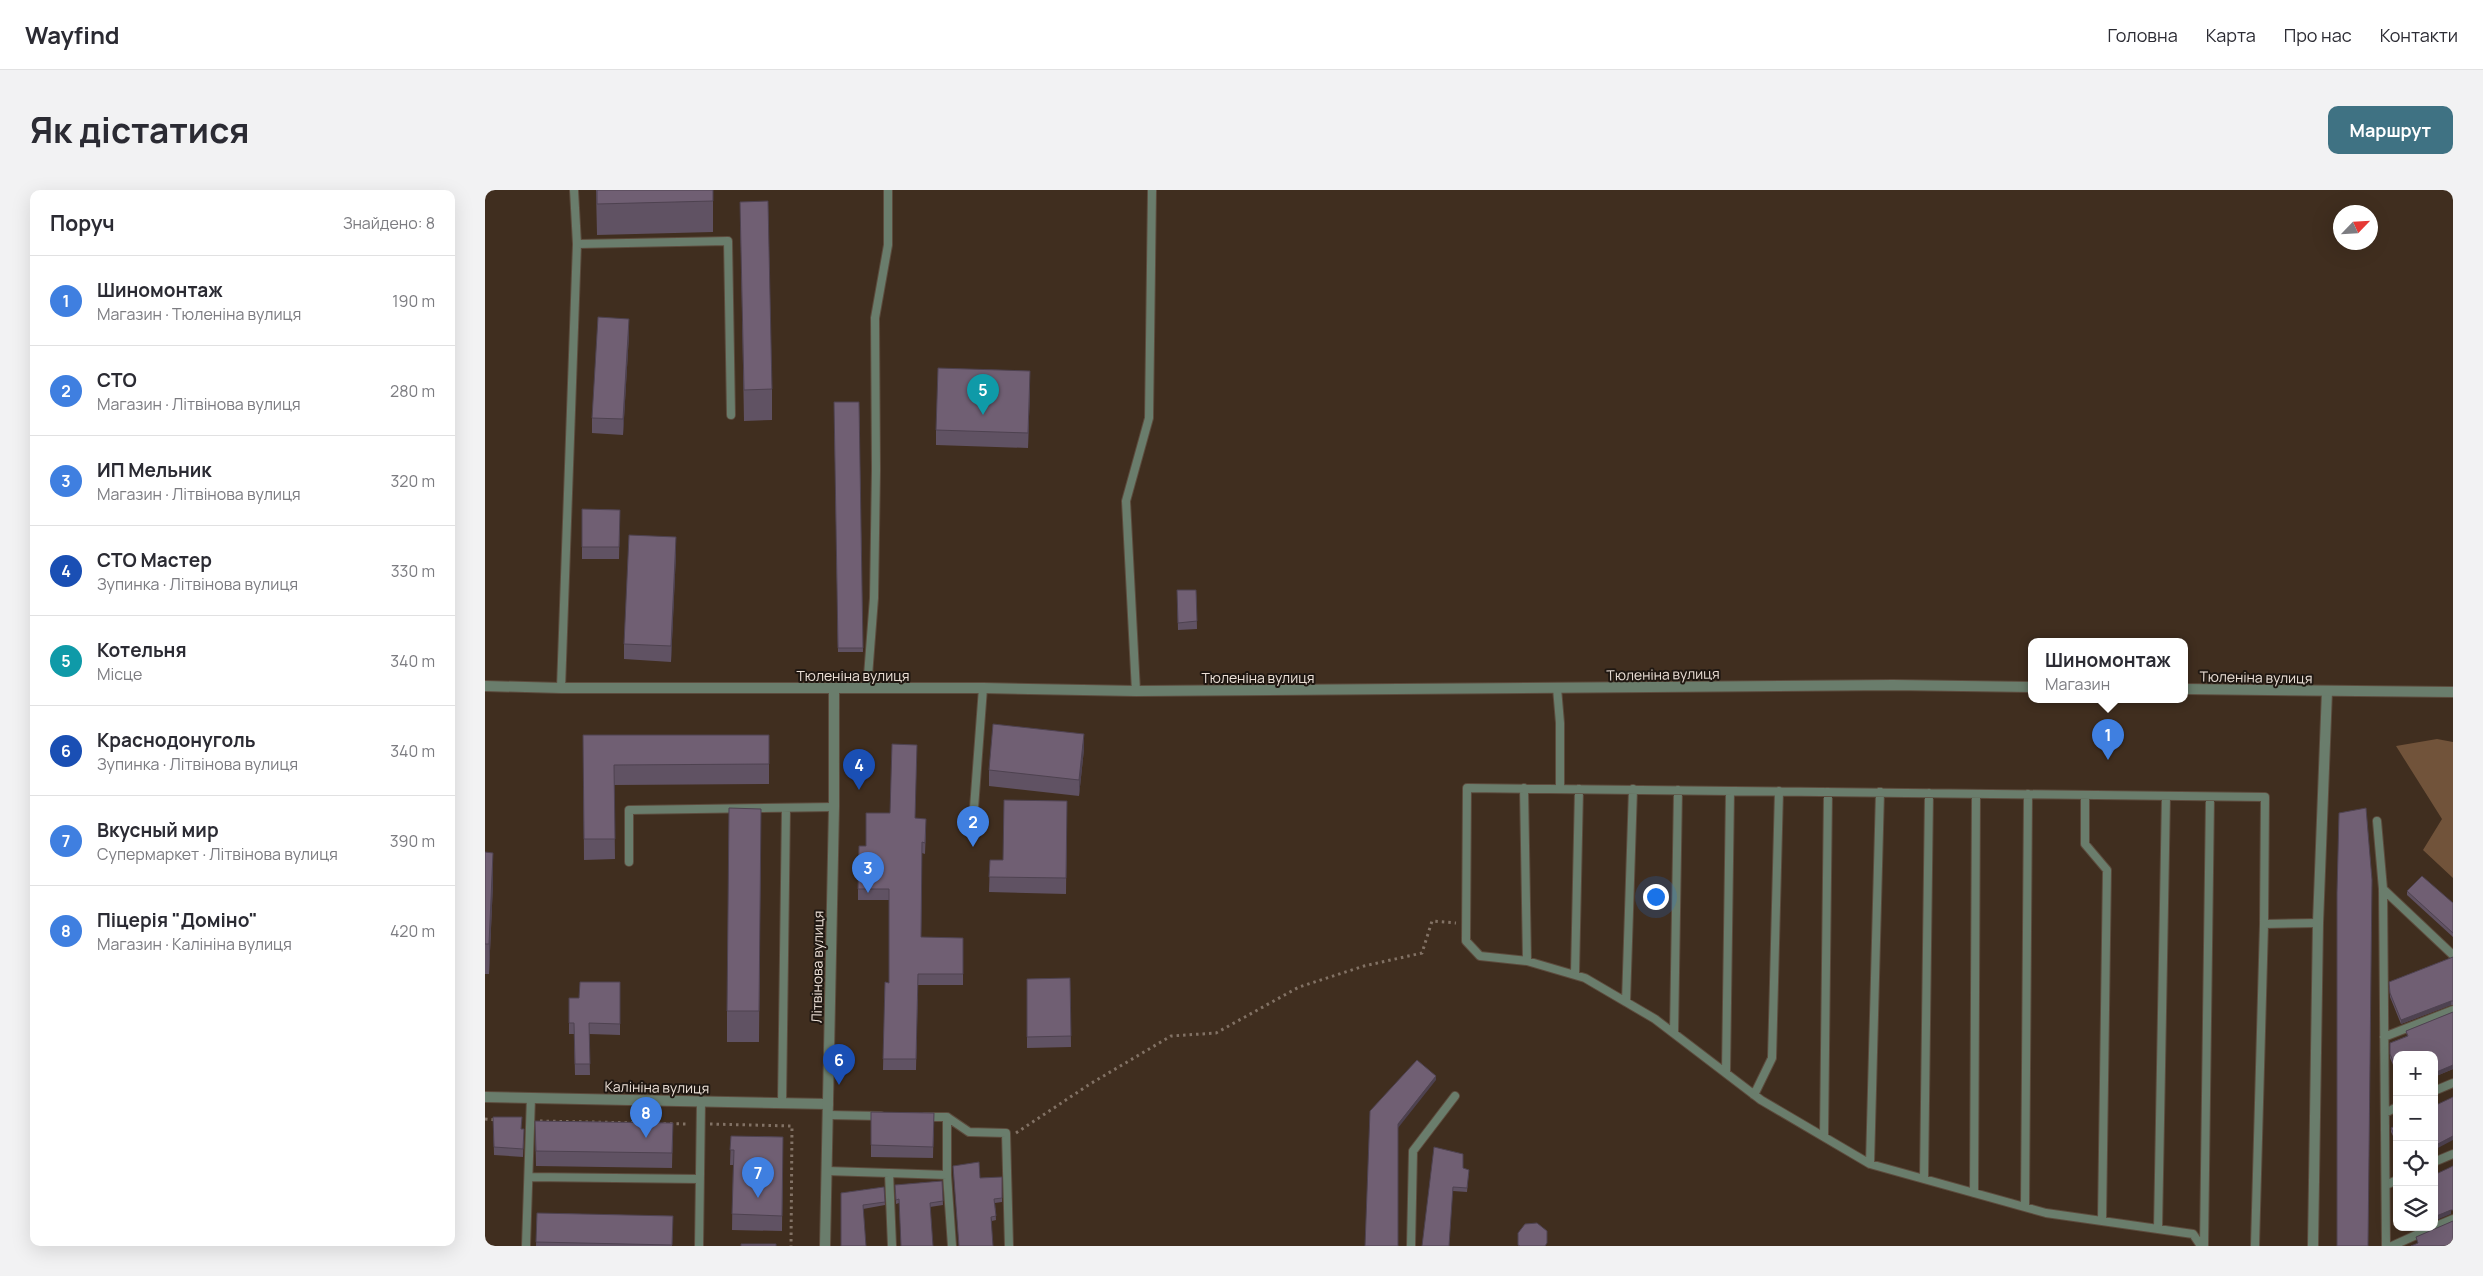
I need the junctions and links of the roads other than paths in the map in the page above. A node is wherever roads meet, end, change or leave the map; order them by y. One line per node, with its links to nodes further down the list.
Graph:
1 (574, 190): 4 (lane)
2 (888, 190): 12 (lane)
3 (1152, 190): 14 (lane)
4 (577, 244): 5 (lane); 8 (lane)
5 (731, 415)
6 (485, 686): 8 (street, Тюленіна вулиця)
7 (2028, 687): 10 (street, Тюленіна вулиця)
8 (561, 688): 11 (street, Тюленіна вулиця)
9 (983, 688): 12 (street, Тюленіна вулиця); 14 (street, Тюленіна вулиця); 34 (lane)
10 (1557, 688): 14 (street, Тюленіна вулиця); 18 (lane)
11 (834, 689): 12 (street, Тюленіна вулиця); 32 (street, Літвінова вулиця)
12 (867, 689)
13 (2188, 689): 15 (street, Тюленіна вулиця)
14 (1136, 691)
15 (2327, 692): 16 (street, Тюленіна вулиця); 38 (street)
16 (2453, 692)
17 (1524, 788): 18 (lane); 41 (lane); 41 (lane)
18 (1560, 788): 19 (lane)
19 (1579, 789): 20 (lane); 42 (lane)
20 (1633, 789): 21 (lane); 43 (lane)
21 (1678, 790): 22 (lane); 45 (lane)
22 (1730, 791): 23 (lane); 47 (lane)
23 (1779, 791): 24 (lane); 50 (lane)
24 (1828, 792): 25 (lane); 63 (lane)
25 (1880, 792): 26 (lane); 66 (lane)
26 (1929, 793): 27 (lane); 72 (lane)
27 (1976, 794): 28 (lane); 75 (lane)
28 (2028, 794): 29 (lane); 76 (lane)
29 (2085, 795): 30 (lane); 78 (lane)
30 (2166, 796): 31 (lane); 80 (lane)
31 (2210, 797): 39 (lane); 89 (lane)
32 (835, 807): 33 (lane); 56 (street, Літвінова вулиця)
33 (786, 808): 36 (lane); 55 (lane)
34 (974, 808)
35 (2377, 822): 37 (lane)
36 (629, 862)
37 (2383, 889): 40 (lane); 46 (lane)
38 (2318, 923): 39 (lane); 91 (street)
39 (2264, 924): 90 (lane)
40 (2453, 954)
41 (1527, 961): 42 (lane)
42 (1575, 974): 43 (lane)
43 (1626, 1002): 45 (lane)
44 (2453, 1010): 46 (lane)
45 (1674, 1033): 47 (lane)
46 (2384, 1037): 58 (lane)
47 (1726, 1074): 50 (lane)
48 (2453, 1083): 49 (lane)
49 (2438, 1089)
50 (1754, 1095): 63 (lane)
51 (1455, 1096): 88 (lane)
52 (485, 1097): 53 (street, Калініна вулиця)
53 (531, 1098): 54 (street, Калініна вулиця); 70 (lane)
54 (701, 1102): 55 (street, Калініна вулиця); 71 (lane)
55 (782, 1103): 56 (street, Калініна вулиця)
56 (828, 1104): 59 (street, Літвінова вулиця)
57 (2393, 1109): 58 (lane)
58 (2385, 1112): 74 (lane)
59 (828, 1115): 60 (lane); 67 (street, Літвінова вулиця)
60 (889, 1116)
61 (918, 1117): 62 (lane)
62 (947, 1117): 69 (lane); 87 (lane)
63 (1824, 1136): 66 (lane)
64 (2453, 1154): 65 (lane)
65 (2438, 1160)
66 (1870, 1164): 72 (lane)
67 (827, 1170): 68 (lane); 84 (street, Літвінова вулиця)
68 (889, 1173): 69 (lane); 85 (lane)
69 (947, 1175): 86 (lane)
70 (529, 1177): 71 (lane); 82 (lane)
71 (700, 1179): 83 (lane)
72 (1924, 1179): 75 (lane)
73 (2393, 1182): 74 (lane)
74 (2385, 1186): 92 (lane)
75 (1973, 1193): 76 (lane)
76 (2025, 1207): 78 (lane)
77 (2453, 1219): 79 (lane)
78 (2102, 1221): 80 (lane)
79 (2438, 1225)
80 (2158, 1230): 89 (lane)
81 (2425, 1231): 93 (lane)
82 (526, 1246)
83 (699, 1246)
84 (825, 1246)
85 (892, 1246)
86 (951, 1246)
87 (1009, 1246)
88 (1411, 1246)
89 (2203, 1246)
90 (2255, 1246)
91 (2313, 1246)
92 (2386, 1246)
93 (2392, 1246)

